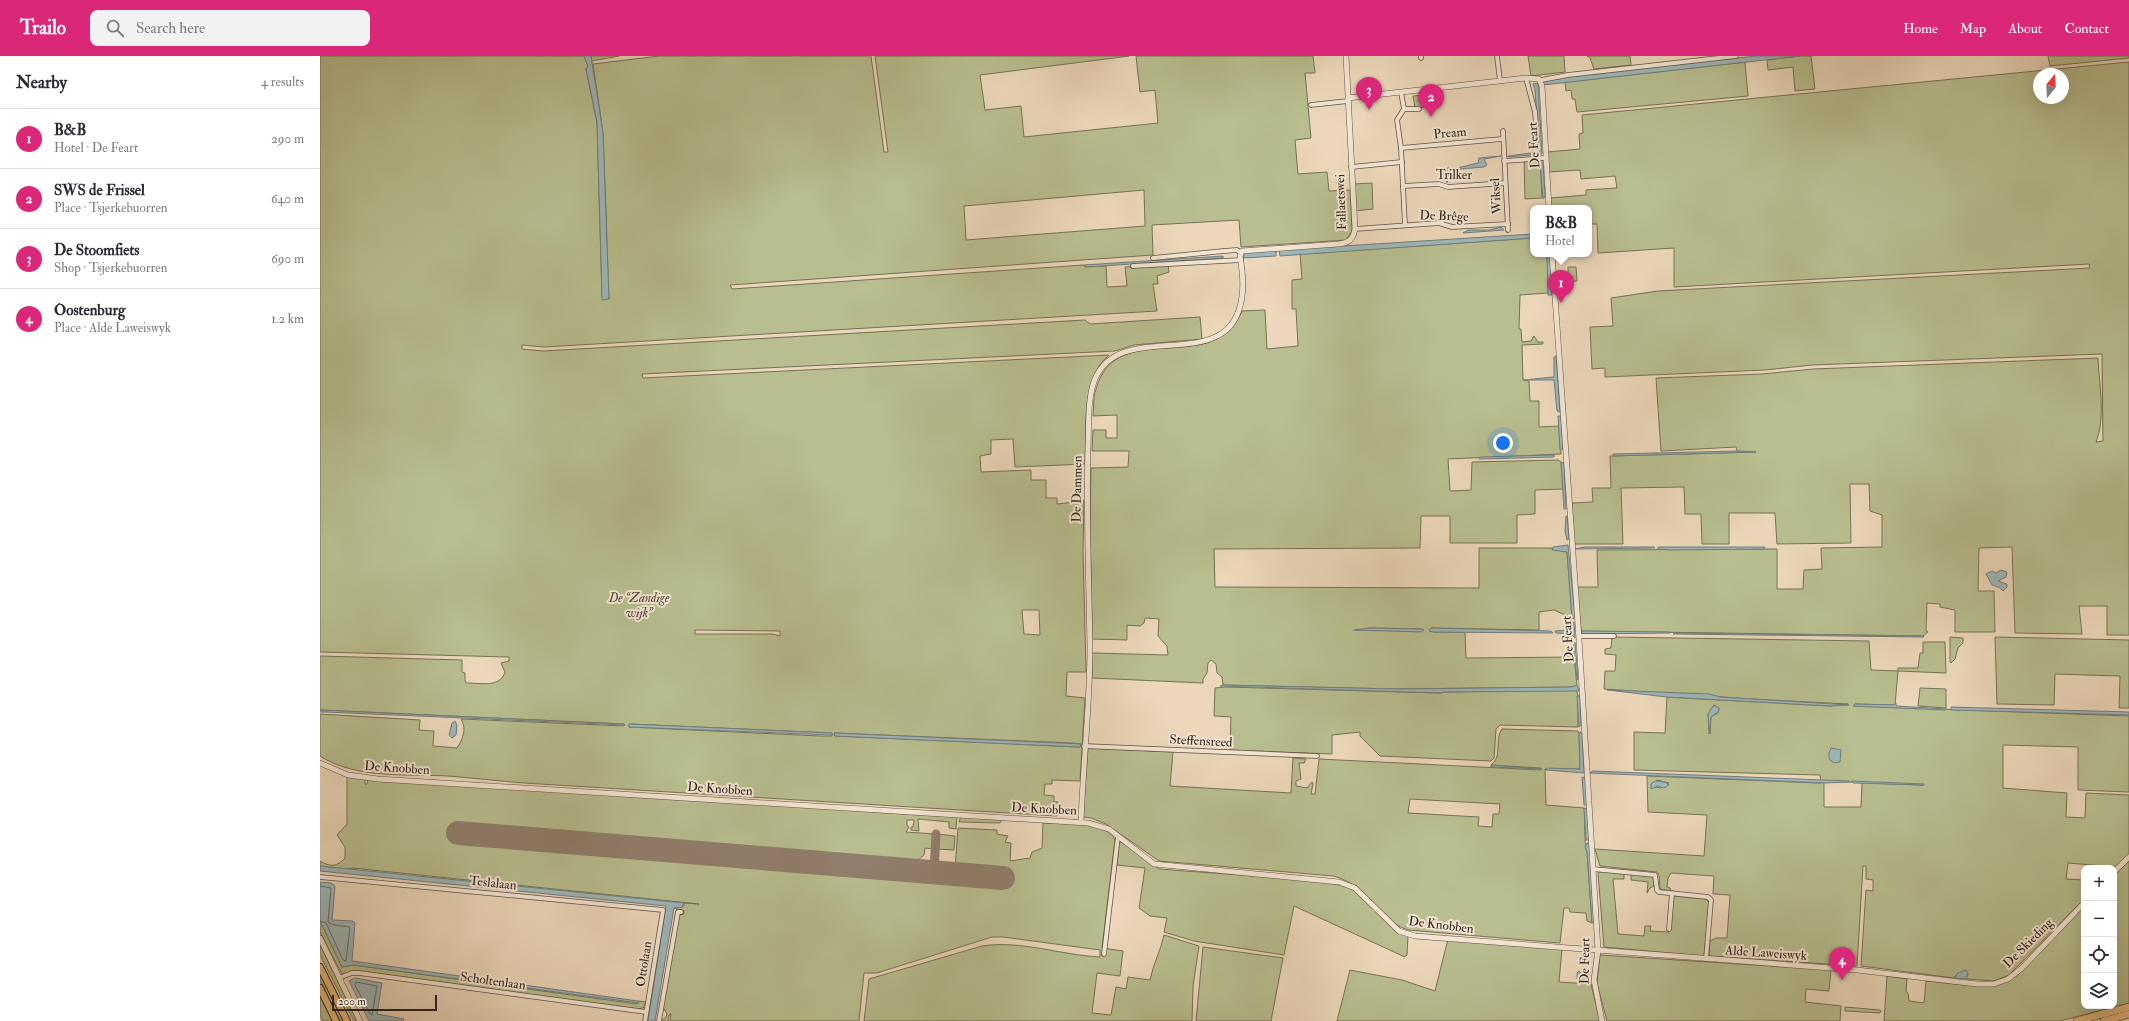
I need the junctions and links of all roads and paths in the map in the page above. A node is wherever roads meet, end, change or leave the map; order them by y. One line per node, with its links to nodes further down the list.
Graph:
1 (1346, 56): 8 (street, Fallaetswei)
2 (1497, 56): 6 (street)
3 (1736, 56): 5 (street)
4 (1526, 78): 5 (street); 6 (street); 13 (street)
5 (1541, 80): 16 (street, De Feart)
6 (1500, 81): 7 (street)
7 (1401, 92): 8 (street); 10 (street)
8 (1348, 100): 9 (street); 19 (street, Fallaetswei)
9 (1311, 105)
10 (1404, 109): 11 (street); 15 (street)
11 (1419, 109)
12 (1503, 131): 14 (street, Wiksel)
13 (1537, 138)
14 (1502, 139): 15 (street, Pream); 17 (street, Wiksel)
15 (1401, 148): 18 (street)
16 (1546, 158): 17 (street, Wiksel); 22 (street, De Feart)
17 (1504, 161): 20 (street, Wiksel)
18 (1402, 162): 19 (street); 21 (street)
19 (1351, 167): 25 (street, Fallaetswei)
20 (1505, 183): 21 (street, Trilker); 23 (street, Wiksel)
21 (1404, 186): 24 (street)
22 (1549, 205)
23 (1508, 224): 24 (street, De Brêge); 26 (street, Wiksel)
24 (1405, 225): 25 (street, De Brêge)
25 (1355, 229): 27 (street, Fallaetswei)
26 (1508, 230)
27 (1241, 253): 29 (street, Fallaetswei); 30 (street)
28 (1552, 257): 32 (street, De Feart)
29 (1152, 258)
30 (1241, 260): 31 (street); 34 (street, De Dammen)
31 (1133, 266)
32 (1579, 636): 33 (street); 40 (street, De Feart)
33 (1614, 636)
34 (1084, 746): 35 (street, Steffensreed); 37 (street, De Dammen)
35 (1317, 756)
36 (320, 763): 37 (street, De Knobben)
37 (1080, 822): 38 (street, De Knobben)
38 (1118, 836): 49 (street, De Knobben); 50 (street)
39 (2129, 857): 41 (street)
40 (1593, 869): 43 (street); 49 (street, De Feart)
41 (2117, 869)
42 (320, 877): 45 (street, Teslalaan)
43 (1672, 894): 47 (street); 51 (street)
44 (2081, 906): 54 (street, De Skieding)
45 (663, 910): 57 (street, Ottolaan)
46 (681, 912): 63 (street, Ottolaan)
47 (1669, 929)
48 (320, 938): 53 (street)
49 (1598, 950): 51 (street, Alde Laweiswyk); 64 (street, De Feart)
50 (1104, 954)
51 (1706, 959): 54 (street, Alde Laweiswyk)
52 (320, 968): 60 (highway)
53 (339, 978): 57 (street, Scholtenlaan); 61 (street)
54 (1933, 980)
55 (320, 988): 59 (highway)
56 (2129, 1007): 65 (highway)
57 (646, 1012): 62 (street, Ottolaan)
58 (2129, 1014): 66 (highway)
59 (336, 1021)
60 (347, 1021)
61 (360, 1021)
62 (645, 1021)
63 (659, 1021)
64 (1602, 1021)
65 (2077, 1021)
66 (2104, 1021)

